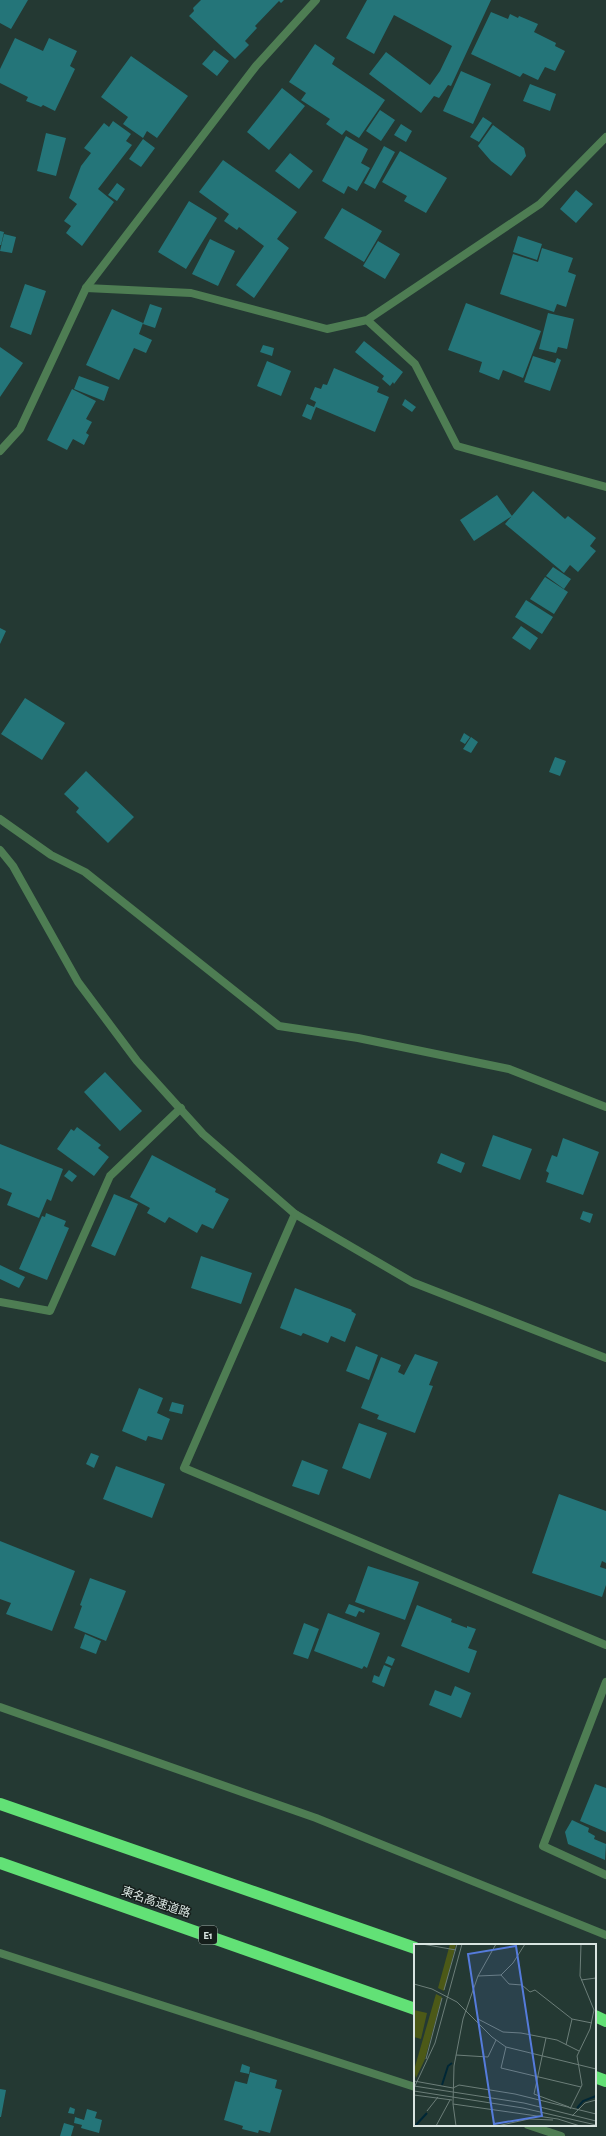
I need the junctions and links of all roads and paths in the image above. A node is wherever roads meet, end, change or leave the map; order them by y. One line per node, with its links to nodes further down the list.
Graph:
1 (316, 0): 3 (street)
2 (606, 137): 4 (street)
3 (86, 288): 4 (street); 5 (street)
4 (367, 320): 6 (street)
5 (0, 451)
6 (606, 487)
7 (0, 819): 9 (street)
8 (0, 850): 10 (street)
9 (606, 1107)
10 (181, 1108): 11 (street); 12 (street)
11 (295, 1214): 13 (street); 14 (street)
12 (0, 1302)
13 (606, 1358)
14 (606, 1645)
15 (606, 1682): 19 (street)
16 (0, 1707): 20 (street)
17 (0, 1804): 21 (highway)
18 (0, 1863): 23 (highway, 東名高速道路 / E1)
19 (606, 1874)
20 (606, 1935)
21 (414, 1948)
22 (0, 1953): 28 (street)
23 (414, 2009)
24 (596, 2016): 25 (highway)
25 (606, 2021)
26 (596, 2077): 27 (highway)
27 (606, 2081)
28 (414, 2087)
29 (531, 2126): 30 (street)
30 (561, 2136)

